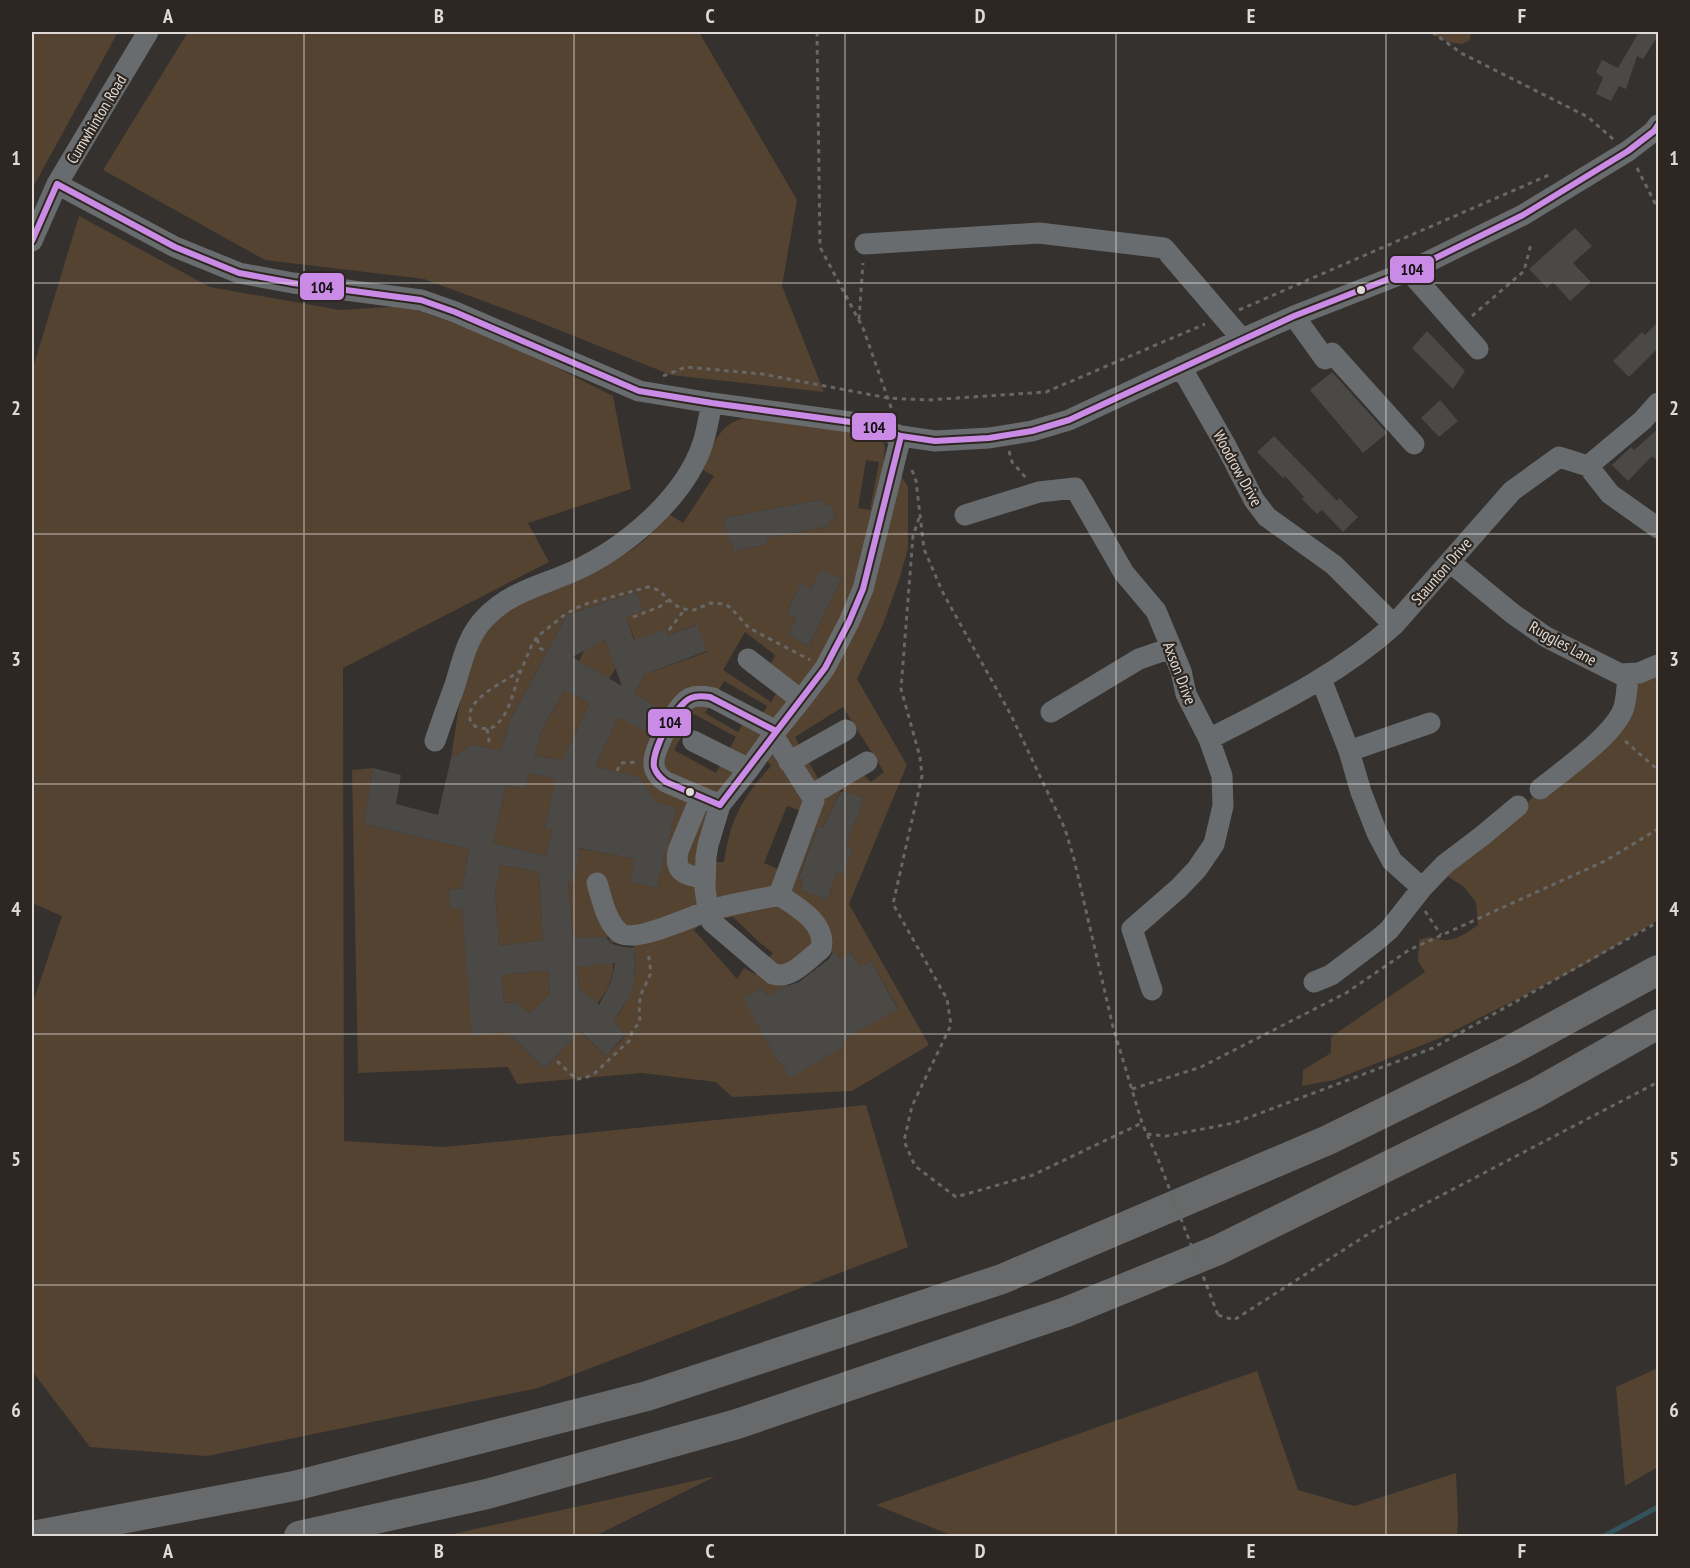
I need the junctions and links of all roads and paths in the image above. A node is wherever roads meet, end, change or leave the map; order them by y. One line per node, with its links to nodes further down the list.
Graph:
1 (148, 32): 7 (street, Cumwhinton Road)
2 (817, 32): 15 (path)
3 (1432, 32): 5 (path)
4 (1659, 125): 5 (street)
5 (1628, 152): 8 (path); 12 (street)
6 (1556, 173): 13 (path)
7 (57, 184): 9 (street, Cumwhinton Road); 20 (street)
8 (1659, 209)
9 (32, 242)
10 (865, 244): 13 (street); 15 (path)
11 (1531, 244): 16 (path)
12 (1409, 271): 14 (street); 16 (street)
13 (1223, 316): 17 (street); 21 (path)
14 (1294, 316): 17 (street); 26 (street)
15 (859, 321): 21 (path)
16 (1459, 327): 18 (street)
17 (1242, 339): 19 (street)
18 (1478, 349)
19 (1181, 366): 24 (street); 37 (street, Woodrow Drive)
20 (631, 388): 21 (path); 22 (street)
21 (888, 398): 25 (path)
22 (712, 403): 25 (street); 56 (street)
23 (1659, 403): 27 (street)
24 (1005, 435): 25 (street); 29 (path)
25 (901, 436): 44 (street)
26 (1414, 444)
27 (1588, 466): 32 (street); 33 (street, Staunton Drive)
28 (912, 470): 30 (path)
29 (1040, 492): 31 (street, Axson Drive); 40 (street, Axson Drive)
30 (920, 516): 86 (path); 87 (path)
31 (965, 516)
32 (1659, 528)
33 (1450, 562): 37 (street, Staunton Drive); 46 (street, Ruggles Lane)
34 (669, 600): 35 (path); 36 (path); 39 (path)
35 (685, 609): 38 (path); 44 (path)
36 (633, 617)
37 (1394, 625): 47 (street, Staunton Drive)
38 (669, 630)
39 (537, 638): 41 (path); 45 (path)
40 (1172, 648): 49 (street); 55 (street, Axson Drive)
41 (546, 652)
42 (748, 659): 48 (street)
43 (1659, 665): 46 (street)
44 (825, 668): 48 (street)
45 (521, 670): 52 (path); 52 (path)
46 (1628, 674): 51 (street)
47 (1321, 679): 55 (street, Staunton Drive); 59 (street)
48 (801, 700): 54 (street)
49 (1051, 712)
50 (1430, 723): 59 (street)
51 (1611, 728): 64 (path); 66 (street)
52 (487, 729): 58 (path)
53 (846, 730): 61 (street)
54 (775, 733): 60 (street); 61 (street); 63 (street)
55 (1209, 739): 82 (street, Axson Drive)
56 (435, 741)
57 (693, 741): 63 (street)
58 (490, 746)
59 (1349, 751): 74 (street)
60 (654, 762): 65 (path); 68 (street)
61 (789, 762): 67 (street)
62 (867, 762): 67 (street)
63 (749, 769): 69 (street)
64 (1659, 770)
65 (617, 771)
66 (1540, 789)
67 (811, 795): 75 (street)
68 (700, 798): 69 (street); 72 (street)
69 (720, 805): 72 (street)
70 (1518, 806): 74 (street)
71 (1659, 829): 79 (path)
72 (705, 879): 76 (street)
73 (597, 883): 78 (street)
74 (1418, 893): 79 (path); 81 (street)
75 (779, 895): 76 (street); 76 (street)
76 (708, 911): 78 (street)
77 (1659, 922): 88 (path)
78 (643, 933): 84 (path)
79 (1441, 934): 86 (path)
80 (1659, 970): 89 (highway)
81 (1314, 982)
82 (1152, 990)
83 (1659, 1024): 90 (highway)
84 (557, 1061)
85 (1659, 1082): 88 (path, bridge)
86 (1131, 1089): 87 (path)
87 (1142, 1123): 88 (path)
88 (1146, 1134)
89 (32, 1536)
90 (299, 1536)

